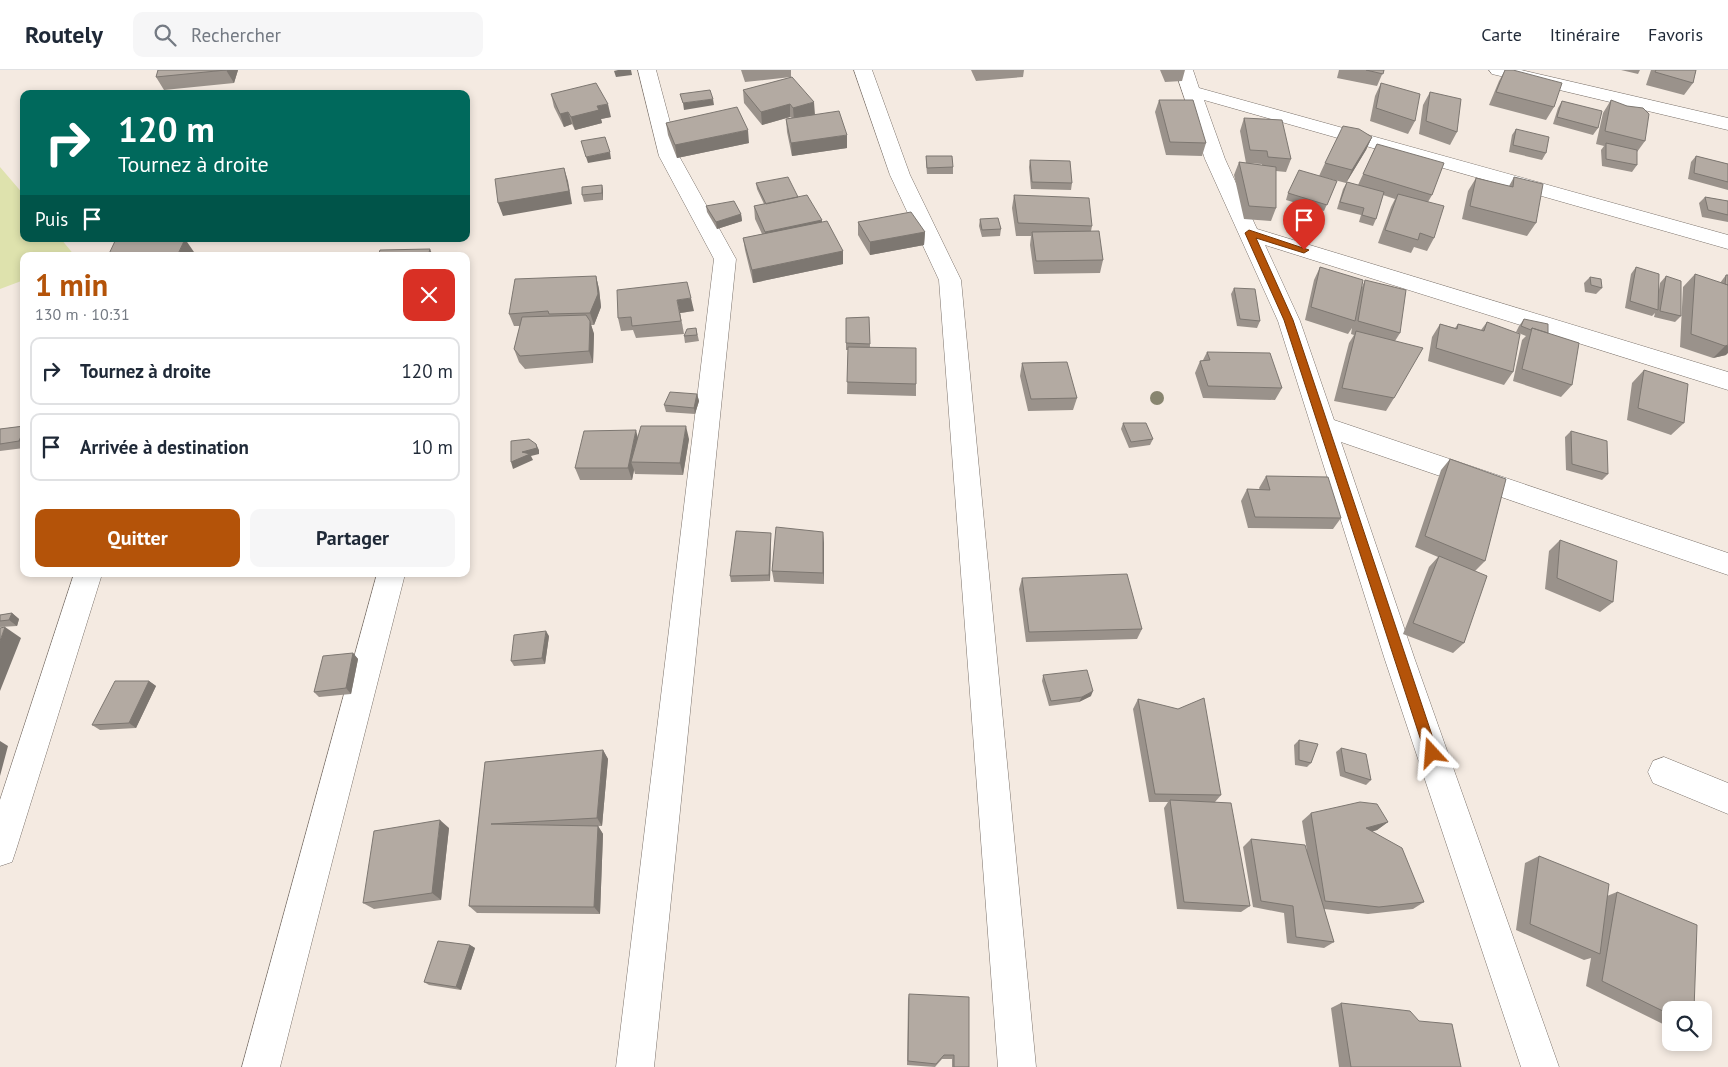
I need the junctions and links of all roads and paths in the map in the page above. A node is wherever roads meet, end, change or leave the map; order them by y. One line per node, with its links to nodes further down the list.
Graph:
1 (647, 70): 17 (street)
2 (864, 70): 18 (street)
3 (1498, 70): 5 (street)
4 (1187, 80): 6 (street); 7 (street)
5 (1728, 124)
6 (1249, 233): 8 (street); 9 (street)
7 (1728, 242)
8 (1728, 382)
9 (1323, 426): 10 (street); 19 (street)
10 (1728, 564)
11 (87, 577): 15 (street)
12 (390, 577): 16 (street)
13 (1664, 772): 14 (street)
14 (1728, 799)
15 (0, 850)
16 (260, 1067)
17 (635, 1067)
18 (1017, 1067)
19 (1540, 1067)

